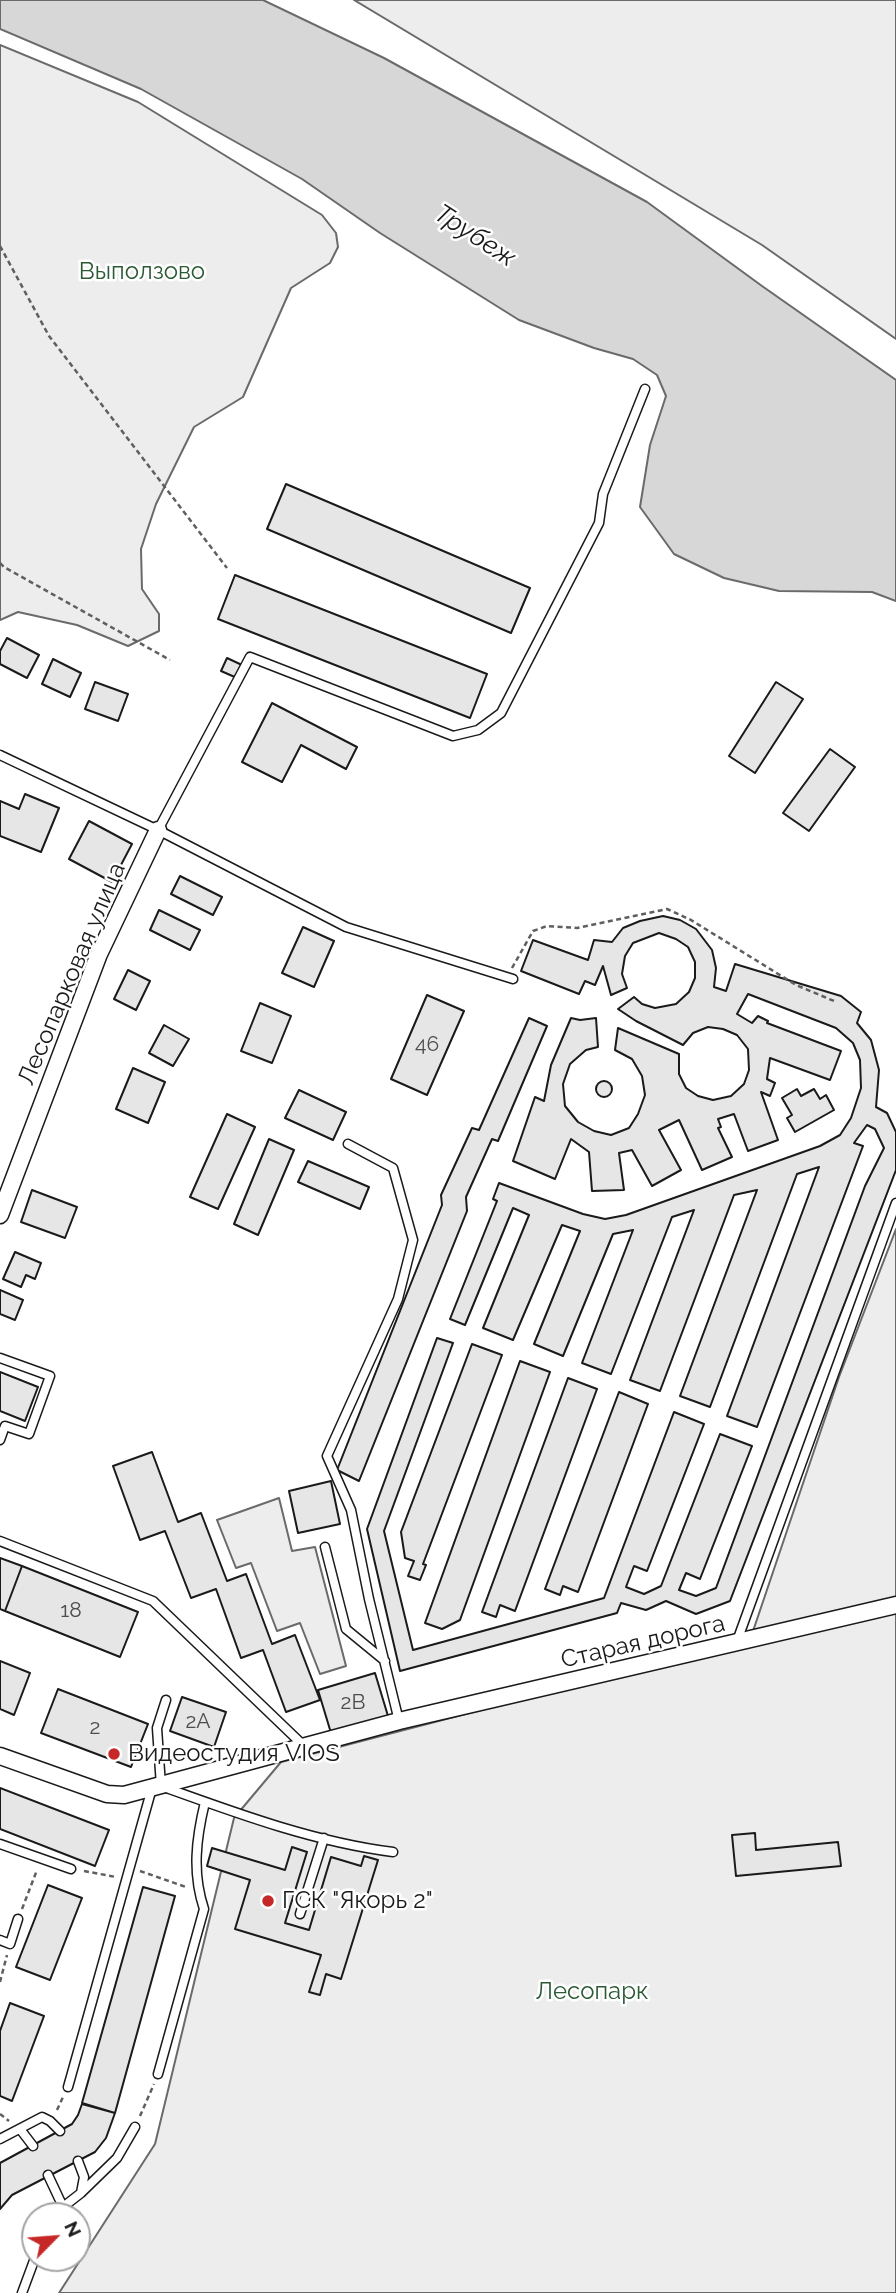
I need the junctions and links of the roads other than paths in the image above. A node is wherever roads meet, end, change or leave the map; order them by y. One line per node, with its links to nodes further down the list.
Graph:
1 (645, 390): 3 (lane)
2 (0, 755): 3 (lane)
3 (158, 830): 4 (lane); 7 (street, Лесопарковая улица)
4 (510, 978)
5 (348, 1144): 14 (lane)
6 (896, 1203): 13 (lane)
7 (0, 1215)
8 (0, 1357): 9 (lane)
9 (0, 1440)
10 (0, 1541): 17 (lane)
11 (325, 1547): 14 (lane)
12 (896, 1605): 13 (street, Старая дорога)
13 (735, 1644): 16 (street, Старая дорога)
14 (385, 1661): 16 (lane)
15 (166, 1700): 19 (lane)
16 (399, 1721): 17 (street, Старая дорога)
17 (304, 1746): 19 (street, Старая дорога)
18 (0, 1756): 19 (street, Старая дорога)
19 (157, 1787): 20 (lane); 29 (lane)
20 (205, 1802): 21 (lane); 28 (lane)
21 (324, 1838): 23 (lane); 25 (lane)
22 (0, 1844): 24 (lane)
23 (393, 1852)
24 (71, 1869)
25 (300, 1914)
26 (18, 1919): 27 (lane)
27 (0, 1940)
28 (158, 2074)
29 (68, 2087)
30 (135, 2127): 37 (lane)
31 (20, 2129): 32 (lane); 33 (lane); 34 (lane)
32 (60, 2131)
33 (0, 2139)
34 (33, 2146)
35 (78, 2161): 37 (lane)
36 (48, 2175): 38 (lane)
37 (81, 2193): 39 (lane)
38 (61, 2202)
39 (69, 2202)
40 (30, 2272): 41 (lane)
41 (22, 2293)

